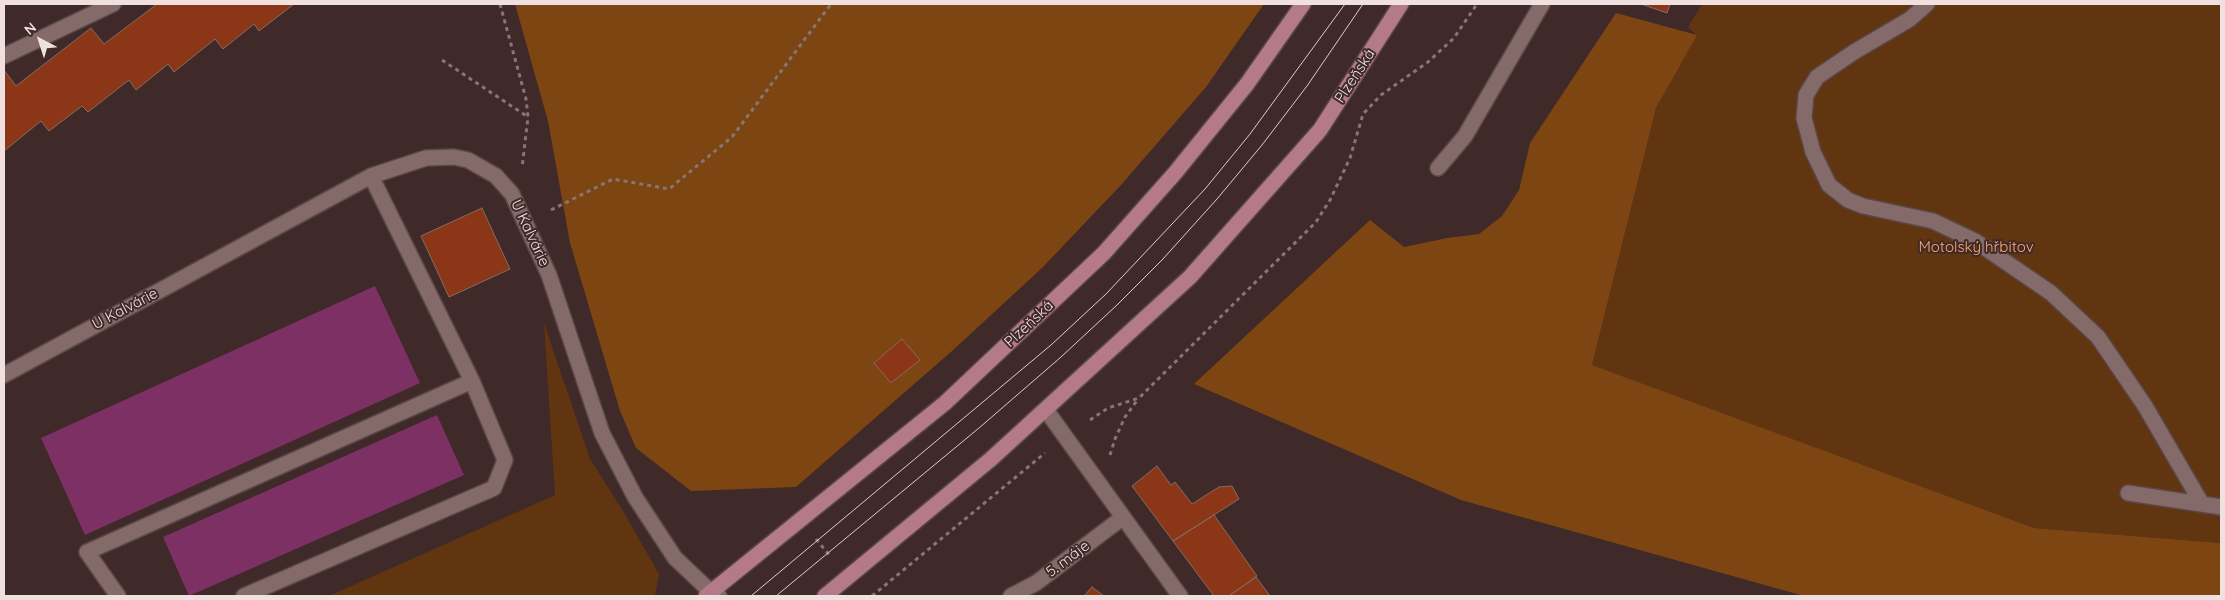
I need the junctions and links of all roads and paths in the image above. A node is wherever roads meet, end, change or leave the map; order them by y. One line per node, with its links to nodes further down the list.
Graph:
1 (113, 4): 9 (street)
2 (500, 4): 11 (path)
3 (831, 4): 15 (path)
4 (1303, 4): 27 (main road, Plzeňská)
5 (1401, 4): 19 (main road, Plzeňská)
6 (1477, 4): 18 (path)
7 (1542, 4): 12 (street)
8 (1927, 4): 24 (street)
9 (4, 56)
10 (442, 60): 11 (path)
11 (528, 117): 14 (path)
12 (1438, 168)
13 (371, 176): 14 (street, U Kalvárie); 16 (street, U Kalvárie); 17 (street)
14 (512, 194): 29 (street, U Kalvárie)
15 (551, 210)
16 (4, 375)
17 (472, 381): 30 (street); 31 (street)
18 (1139, 398): 20 (path); 22 (path)
19 (1046, 410): 22 (street); 28 (main road, Plzeňská)
20 (1090, 420)
21 (1046, 452): 33 (path)
22 (1101, 488): 26 (street)
23 (2128, 493): 24 (street)
24 (2202, 504): 25 (street)
25 (2221, 507)
26 (1122, 518): 34 (street, 5. máje); 35 (street)
27 (801, 520): 28 (path); 29 (main road, Plzeňská)
28 (848, 578): 32 (main road, Plzeňská)
29 (712, 595)
30 (118, 596)
31 (244, 596)
32 (825, 596)
33 (872, 596)
34 (1011, 596)
35 (1180, 596)

